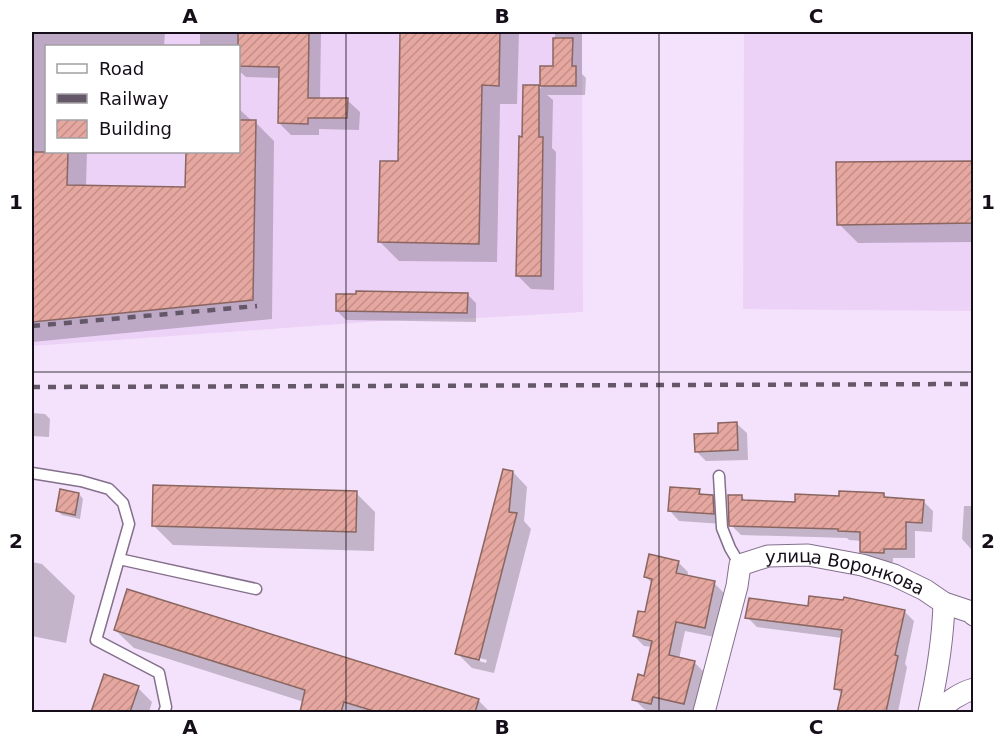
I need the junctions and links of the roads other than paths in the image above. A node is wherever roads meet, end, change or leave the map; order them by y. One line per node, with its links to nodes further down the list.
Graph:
1 (32, 473): 3 (lane)
2 (719, 476): 4 (lane)
3 (119, 559): 5 (lane); 9 (lane)
4 (740, 565): 6 (street, улица Воронкова); 10 (street)
5 (256, 589)
6 (944, 603): 7 (street, улица Воронкова); 11 (street)
7 (974, 615)
8 (974, 689): 12 (street)
9 (164, 712)
10 (704, 712)
11 (930, 712)
12 (937, 712)

